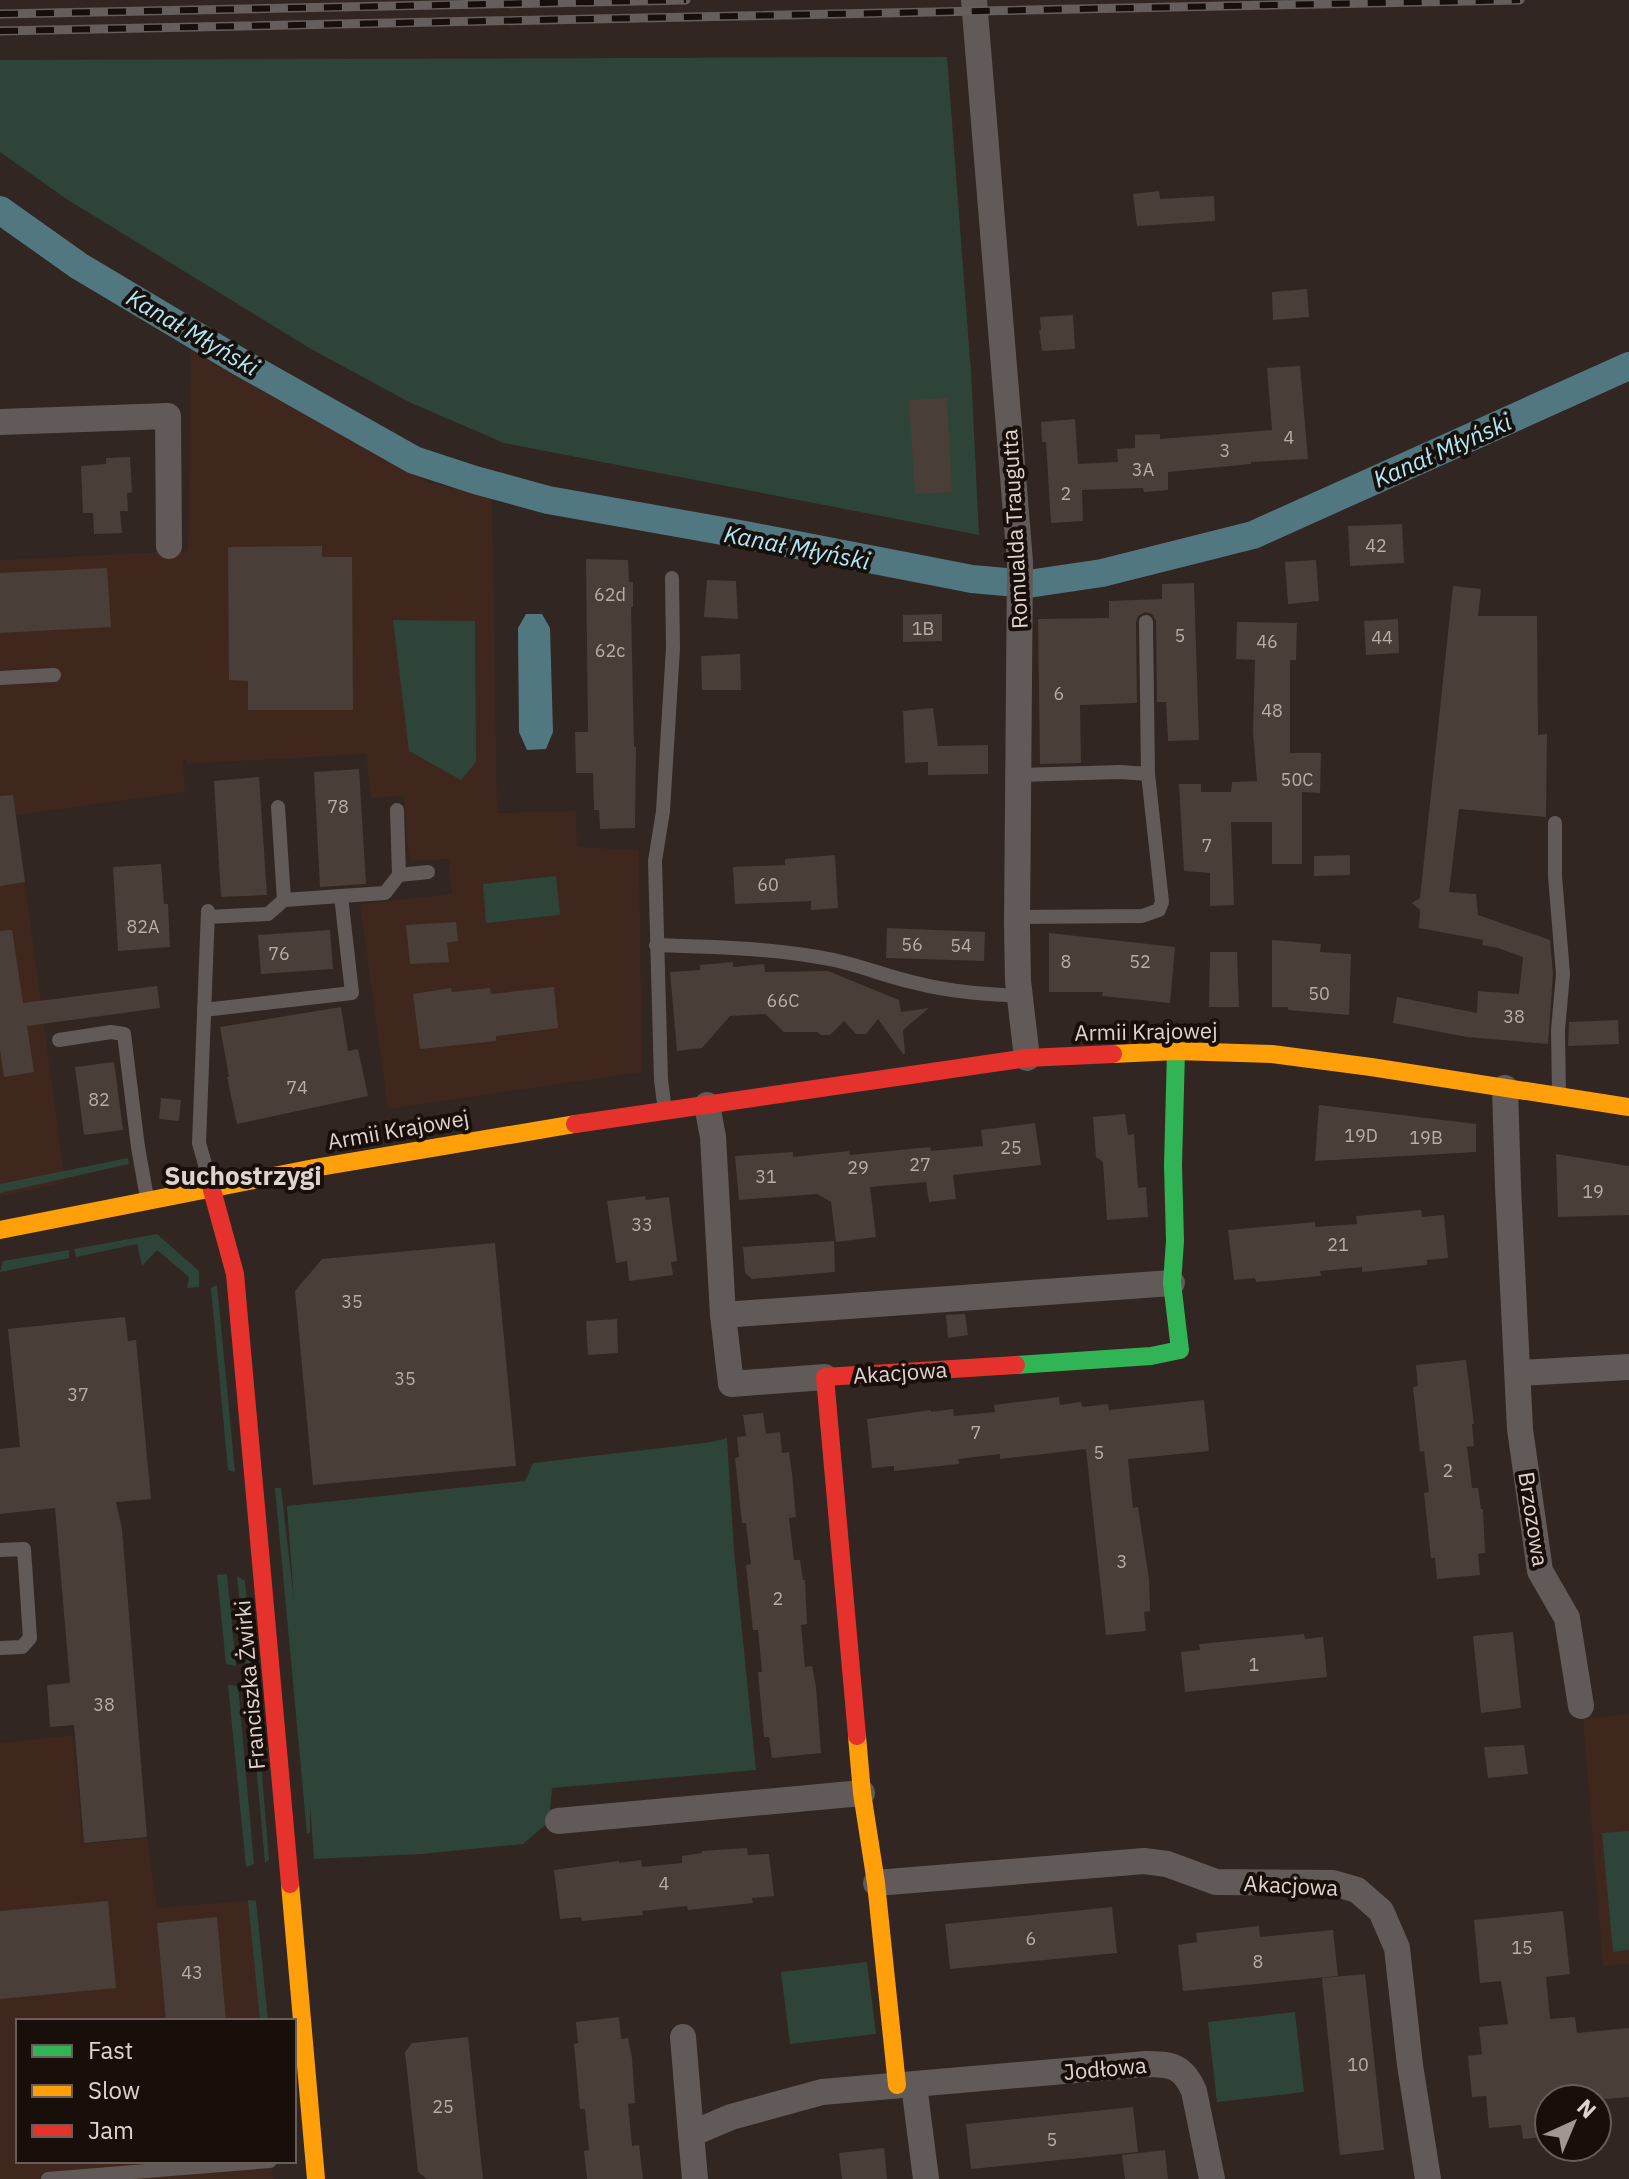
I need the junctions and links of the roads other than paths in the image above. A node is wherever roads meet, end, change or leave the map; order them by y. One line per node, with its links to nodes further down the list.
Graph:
1 (974, 0): 9 (street, Romualda Traugutta)
2 (0, 422): 3 (street)
3 (169, 546)
4 (672, 578): 18 (lane)
5 (1146, 622): 8 (lane)
6 (54, 675): 7 (lane)
7 (0, 678)
8 (1148, 774): 9 (lane); 17 (lane)
9 (1019, 775): 17 (street, Romualda Traugutta)
10 (278, 807): 16 (lane)
11 (397, 810): 14 (lane)
12 (1555, 823): 25 (lane)
13 (428, 872): 14 (lane)
14 (399, 875): 15 (lane)
15 (341, 896): 16 (lane); 20 (lane)
16 (284, 900): 20 (lane)
17 (1017, 917): 19 (street, Romualda Traugutta)
18 (656, 945): 19 (lane); 28 (lane)
19 (1020, 996): 23 (street, Romualda Traugutta)
20 (204, 1010): 29 (lane)
21 (59, 1040): 30 (lane)
22 (1176, 1051): 23 (street, Armii Krajowej); 24 (street, Armii Krajowej); 32 (street, Akacjowa)
23 (1027, 1058): 26 (street, Armii Krajowej)
24 (1505, 1088): 25 (street, Armii Krajowej); 35 (street, Brzozowa)
25 (1559, 1096): 27 (street, Armii Krajowej)
26 (707, 1105): 28 (street, Armii Krajowej); 33 (street)
27 (1629, 1107)
28 (665, 1112): 29 (street, Armii Krajowej)
29 (212, 1190): 30 (street, Armii Krajowej); 48 (street, Franciszka Żwirki)
30 (148, 1202): 31 (street, Armii Krajowej)
31 (0, 1230)
32 (1172, 1283): 33 (street); 36 (street, Akacjowa)
33 (723, 1315): 36 (street)
34 (1629, 1367): 35 (street)
35 (1518, 1373): 39 (street, Brzozowa)
36 (825, 1377): 40 (street, Akacjowa)
37 (0, 1550): 38 (lane)
38 (0, 1648)
39 (1581, 1706)
40 (862, 1793): 41 (street); 42 (street, Akacjowa)
41 (558, 1821)
42 (876, 1883): 44 (street, Akacjowa); 52 (street, Akacjowa)
43 (683, 2037): 45 (street)
44 (906, 2085): 45 (street, Jodłowa); 50 (street); 51 (street, Jodłowa)
45 (691, 2134): 49 (street)
46 (245, 2163): 47 (lane)
47 (48, 2179)
48 (316, 2179)
49 (695, 2179)
50 (926, 2179)
51 (1212, 2179)
52 (1428, 2179)

